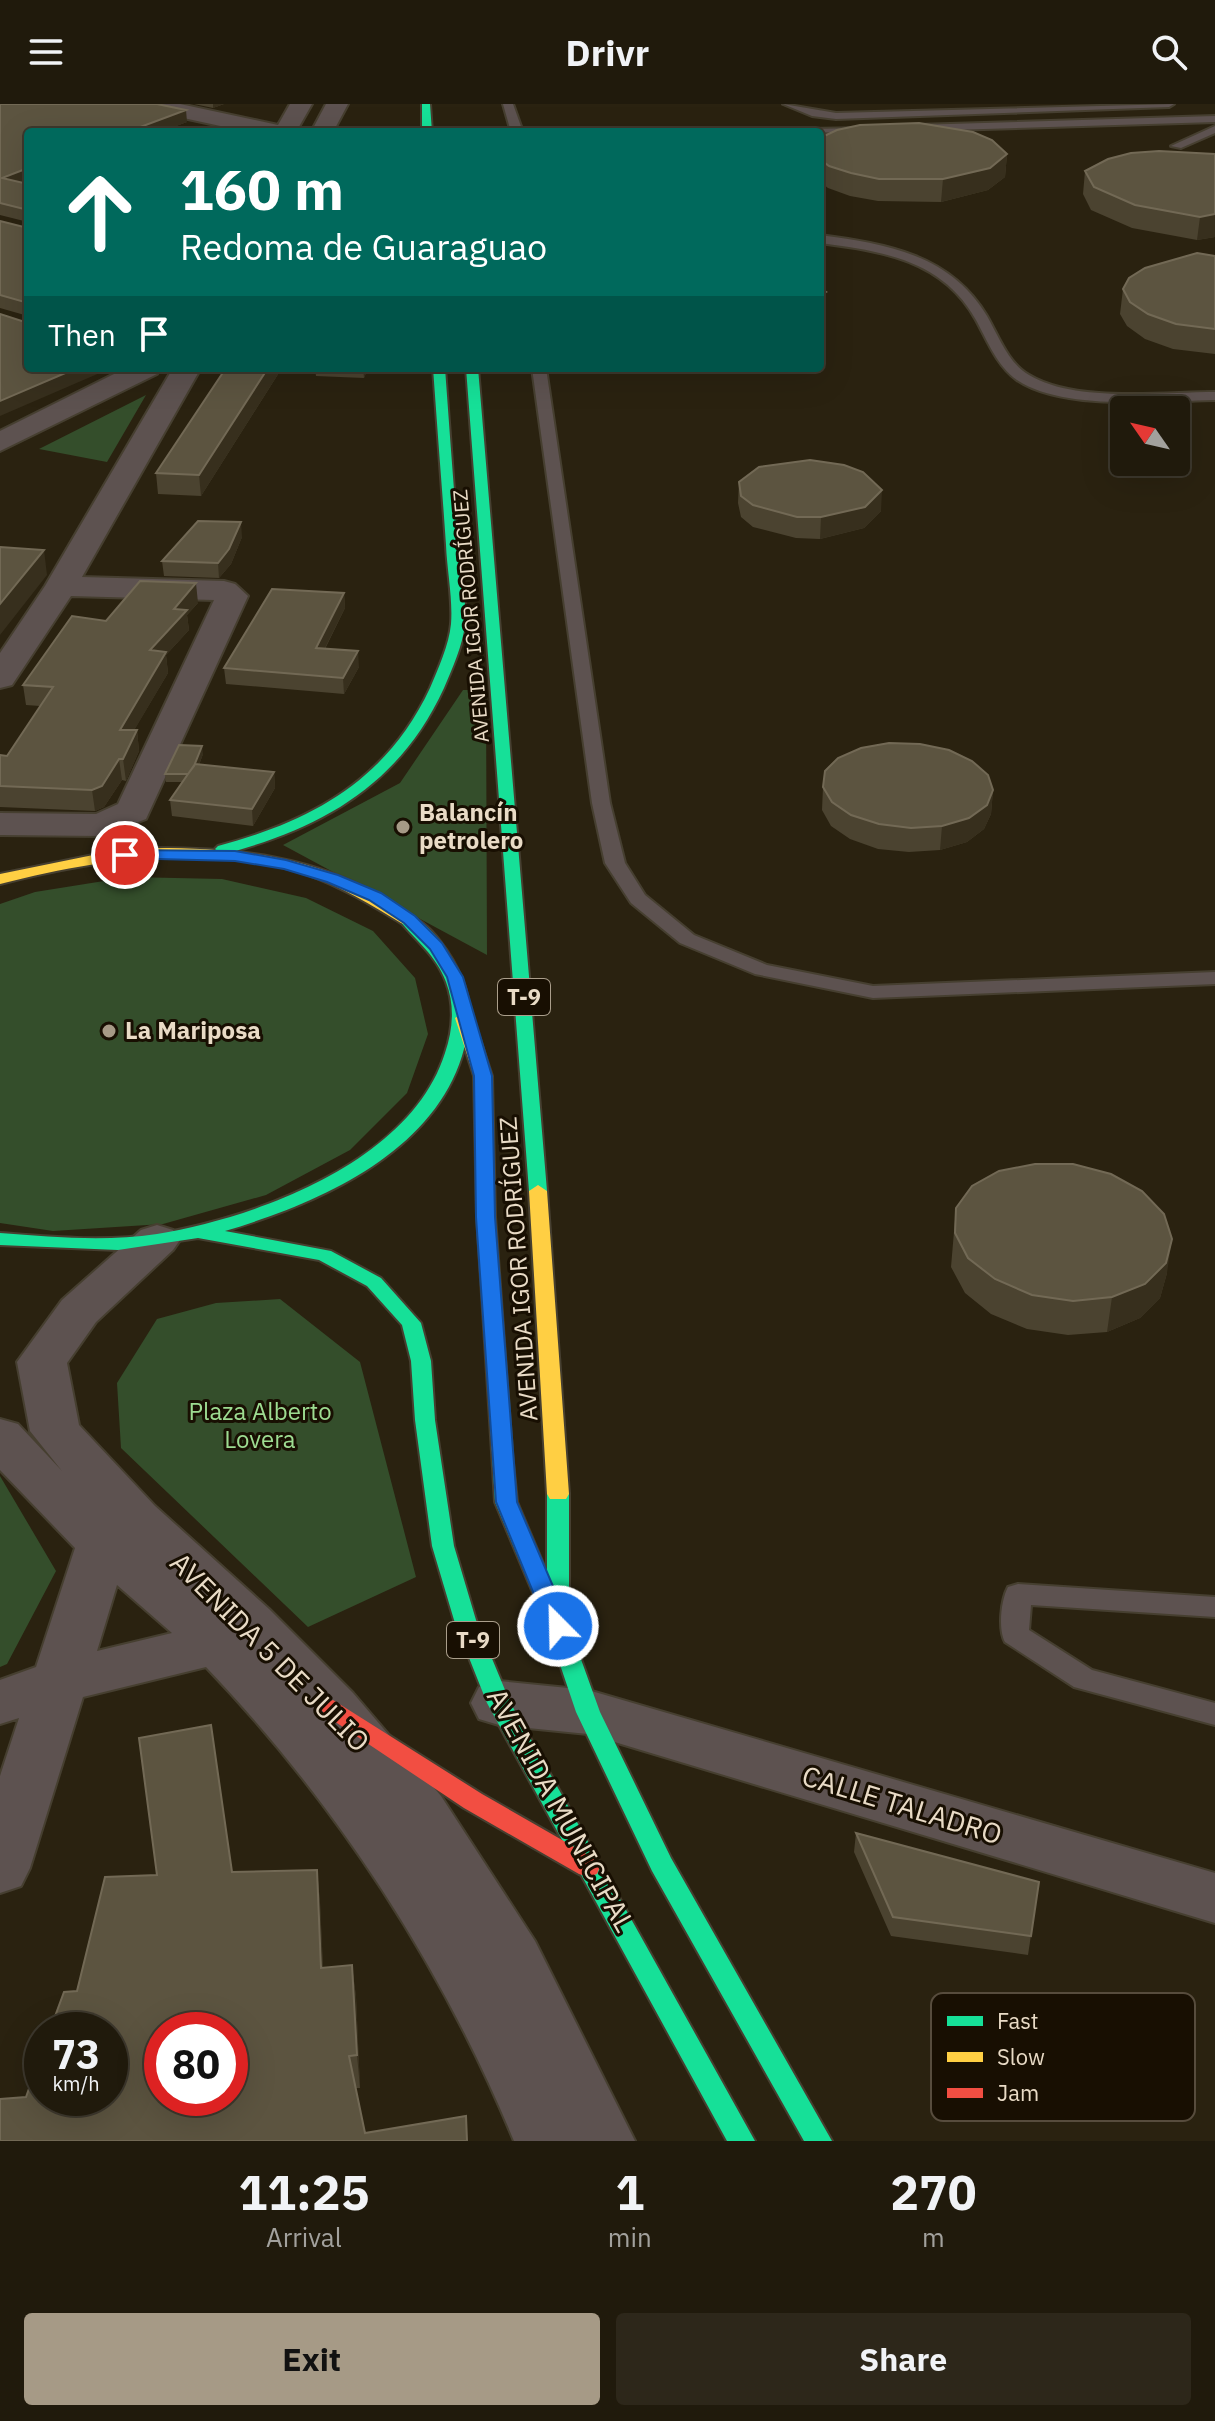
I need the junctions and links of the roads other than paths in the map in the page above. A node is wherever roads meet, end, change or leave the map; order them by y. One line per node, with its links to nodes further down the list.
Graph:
1 (150, 104): 9 (street)
2 (301, 104): 10 (street)
3 (337, 104): 11 (street)
4 (426, 104): 12 (highway)
5 (508, 104): 13 (lane)
6 (788, 104): 7 (lane)
7 (1169, 104)
8 (1215, 119): 14 (lane)
9 (260, 128)
10 (287, 128)
11 (324, 128)
12 (427, 128)
13 (516, 128)
14 (902, 129)
15 (1215, 129): 18 (lane)
16 (871, 130): 17 (lane)
17 (824, 131)
18 (1177, 146)
19 (824, 240): 25 (lane)
20 (139, 372): 26 (street)
21 (185, 372): 27 (street)
22 (439, 372): 30 (highway, AVENIDA IGOR RODRÍGUEZ / T-9)
23 (472, 372): 32 (highway, AVENIDA IGOR RODRÍGUEZ / T-9)
24 (540, 372): 34 (lane)
25 (1215, 396)
26 (2, 439)
27 (61, 586): 28 (street); 29 (street)
28 (0, 678)
29 (0, 824)
30 (180, 853): 31 (highway, T-9); 35 (highway, T-9)
31 (0, 879)
32 (517, 908): 33 (highway, AVENIDA IGOR RODRÍGUEZ / T-9); 41 (highway, AVENIDA IGOR RODRÍGUEZ / T-9)
33 (498, 960)
34 (1215, 978)
35 (467, 1008): 36 (highway, T-9); 41 (highway, T-9)
36 (176, 1236): 37 (highway, T-9); 39 (street, AVENIDA 5 DE JULIO); 45 (highway, AVENIDA MUNICIPAL / T-9)
37 (0, 1239)
38 (0, 1437): 39 (street, AVENIDA 5 DE JULIO)
39 (119, 1531): 42 (street, AVENIDA 5 DE JULIO); 43 (street); 46 (street, AVENIDA 5 DE JULIO)
40 (1215, 1607): 48 (lane)
41 (558, 1626): 47 (highway, T-9)
42 (216, 1644): 43 (street); 53 (street, AVENIDA 5 DE JULIO)
43 (63, 1680): 44 (street); 50 (street)
44 (0, 1702)
45 (499, 1703): 47 (street, CALLE TALADRO); 49 (highway, AVENIDA MUNICIPAL / T-9)
46 (333, 1709): 49 (highway); 54 (street, AVENIDA 5 DE JULIO)
47 (588, 1712): 51 (street, CALLE TALADRO); 52 (highway, T-9)
48 (1215, 1714)
49 (588, 1867): 55 (highway, AVENIDA MUNICIPAL / T-9)
50 (0, 1868)
51 (1215, 1898)
52 (763, 2046): 56 (highway, T-9); 57 (street, T-9)
53 (547, 2141)
54 (602, 2141)
55 (741, 2141)
56 (818, 2141)
57 (839, 2141)

